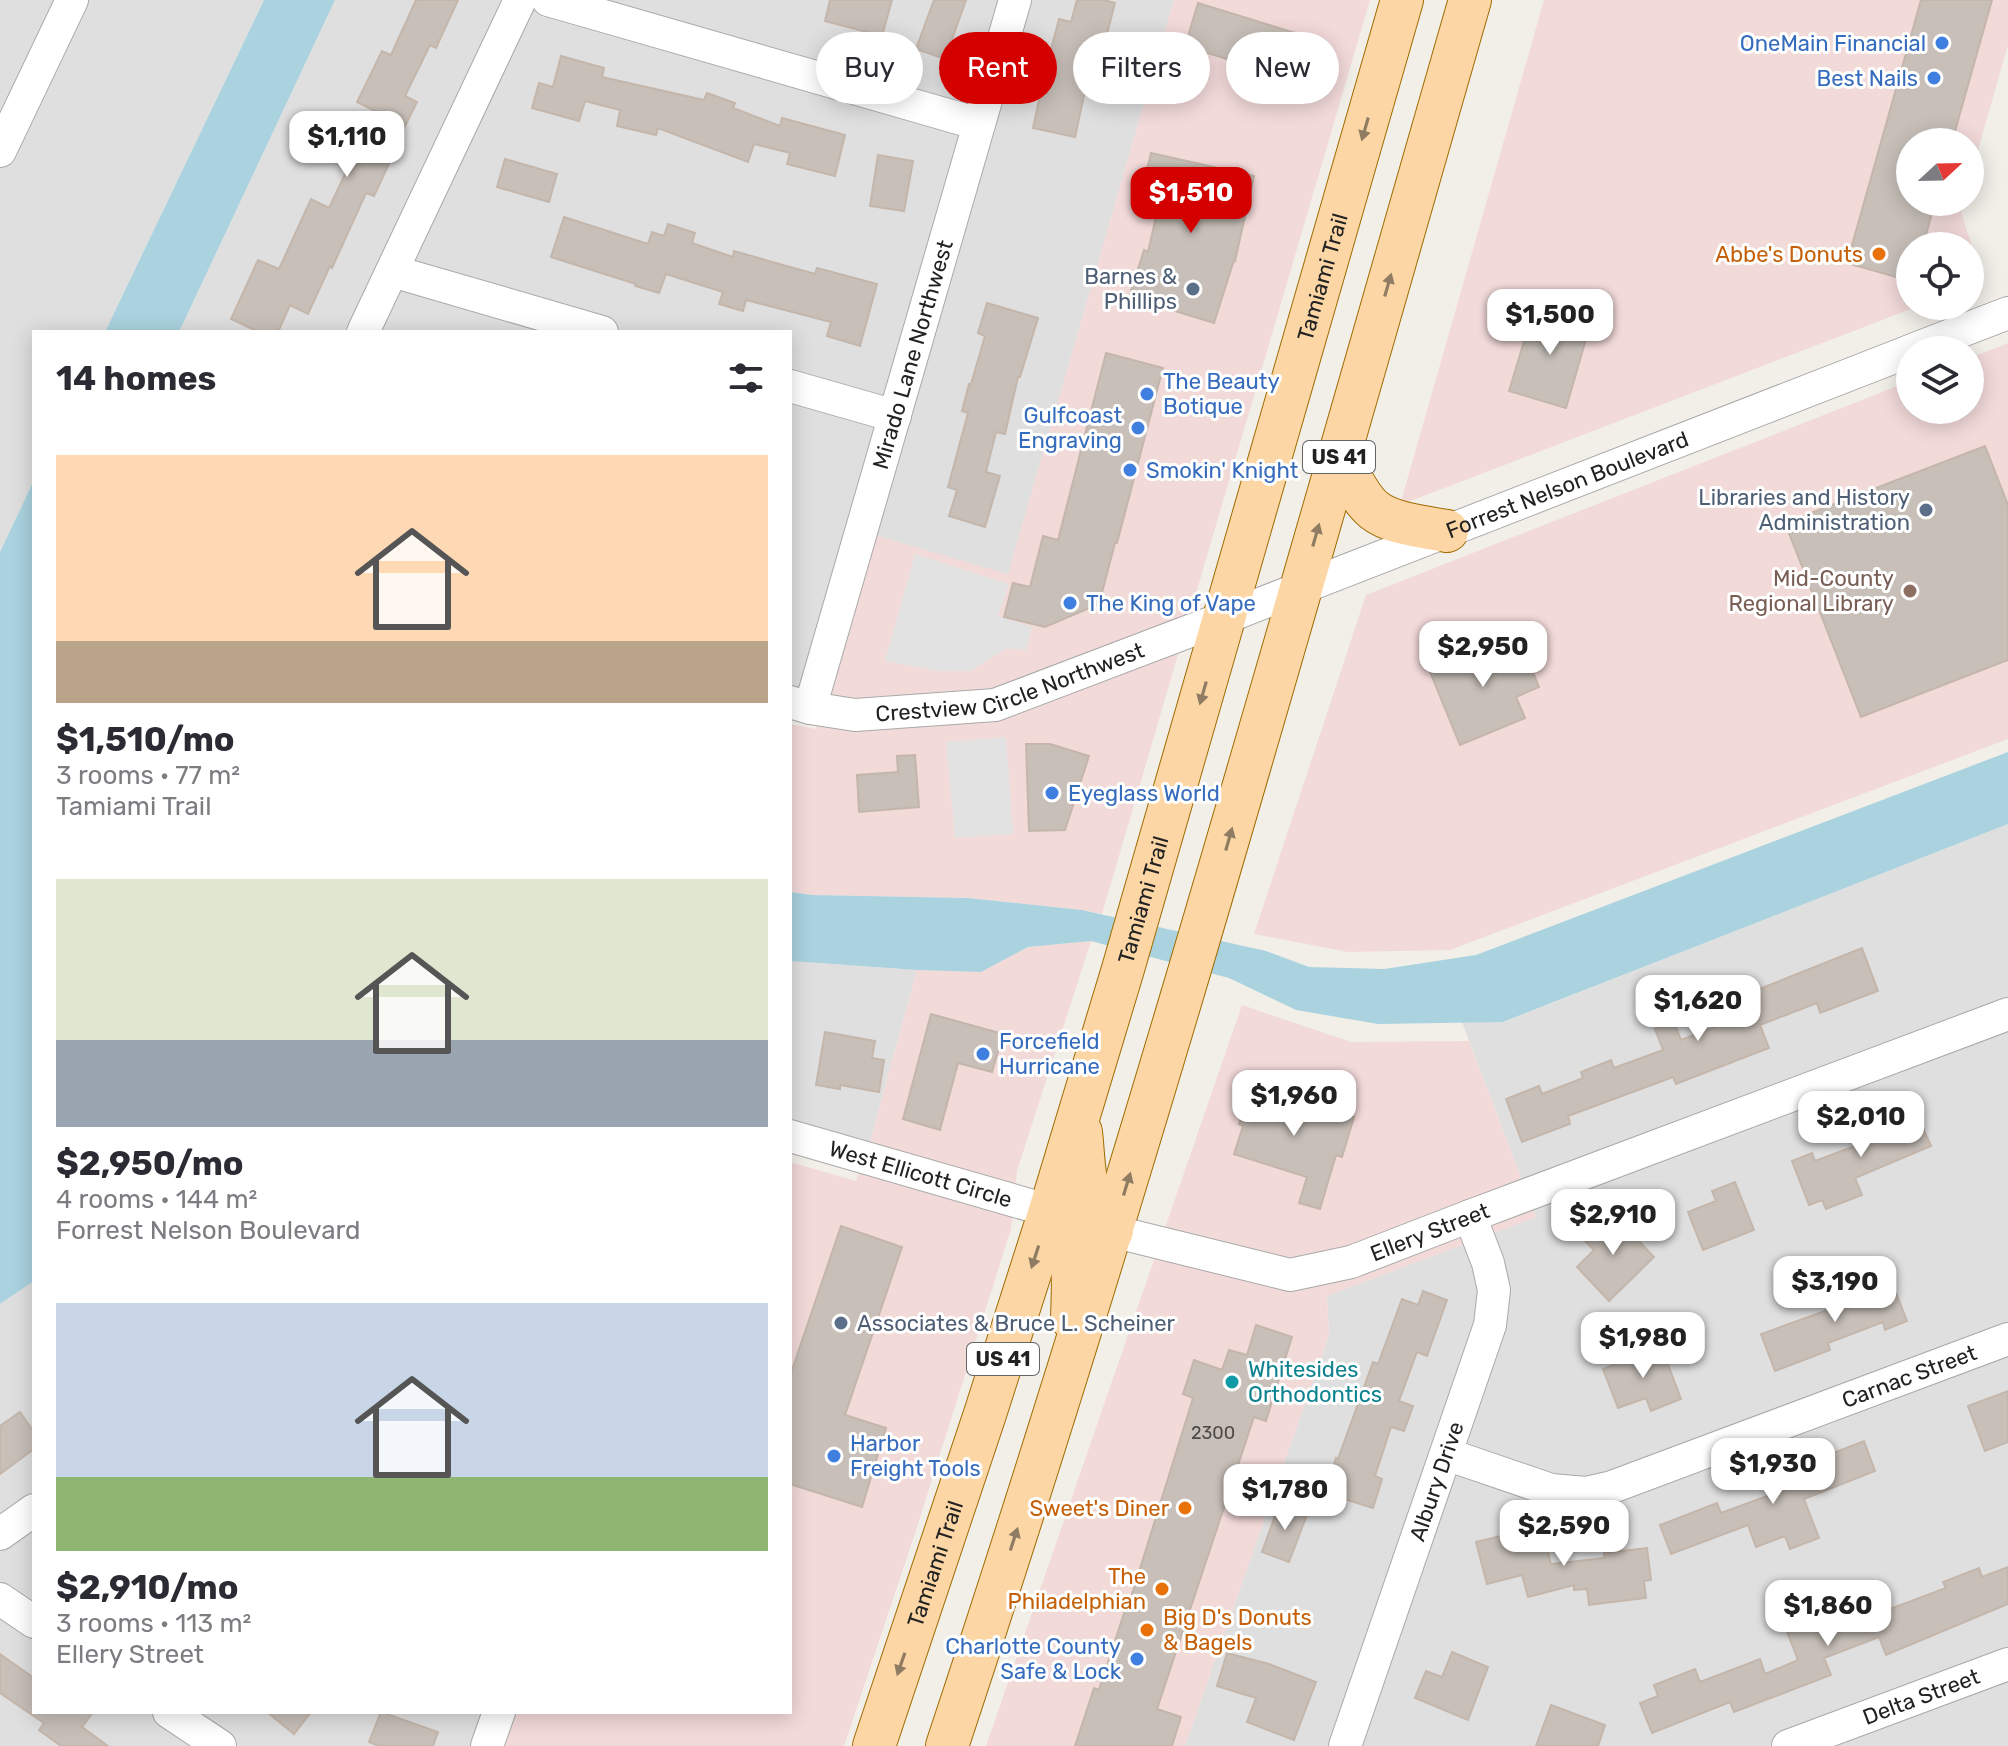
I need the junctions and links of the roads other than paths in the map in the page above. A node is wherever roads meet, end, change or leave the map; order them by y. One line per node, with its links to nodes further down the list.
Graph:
1 (72, 0): 10 (street)
2 (520, 0): 11 (street)
3 (548, 0): 9 (street)
4 (1015, 0): 9 (street, Mirado Lane Northwest)
5 (1402, 0): 22 (main road, Tamiami Trail / US 41, one-way to 22)
6 (1453, 0): 8 (main road)
7 (1470, 0): 8 (main road, US 41)
8 (1435, 122): 19 (main road, US 41, one-way to 8)
9 (979, 124): 18 (street, Mirado Lane Northwest)
10 (0, 151)
11 (392, 271): 13 (street); 14 (street)
12 (2008, 313): 15 (street, Forrest Nelson Boulevard)
13 (364, 330)
14 (595, 330)
15 (1948, 336)
16 (1896, 356): 20 (street, Forrest Nelson Boulevard)
17 (792, 387): 18 (street)
18 (895, 416): 23 (street, Mirado Lane Northwest)
19 (1339, 456): 20 (main road); 21 (main road, US 41, one-way to 19)
20 (1447, 531): 21 (street, Forrest Nelson Boulevard)
21 (1301, 587): 22 (street, Forrest Nelson Boulevard); 29 (main road, US 41, one-way to 21)
22 (1224, 618): 23 (street, Crestview Circle Northwest); 25 (main road, Tamiami Trail / US 41, one-way to 25)
23 (800, 705)
24 (2008, 1014): 28 (street, Ellery Street)
25 (1079, 1115): 27 (main road, Tamiami Trail / US 41); 29 (main road)
26 (792, 1137): 27 (street, West Ellicott Circle)
27 (1050, 1211): 31 (main road); 43 (main road, Tamiami Trail / US 41, one-way to 43)
28 (1470, 1216): 29 (street, Ellery Street); 32 (street, Albury Drive)
29 (1112, 1231): 31 (main road, US 41)
30 (2008, 1339): 32 (street, Carnac Street)
31 (1071, 1360): 44 (main road, US 41, one-way to 31)
32 (1446, 1454): 40 (street, Albury Drive)
33 (32, 1511): 34 (street)
34 (0, 1534)
35 (0, 1599): 36 (street)
36 (32, 1621)
37 (2008, 1664): 45 (street, Delta Street)
38 (172, 1714): 41 (street)
39 (498, 1714): 42 (street)
40 (1350, 1745)
41 (220, 1746)
42 (487, 1746)
43 (874, 1746)
44 (947, 1746)
45 (1788, 1746)

